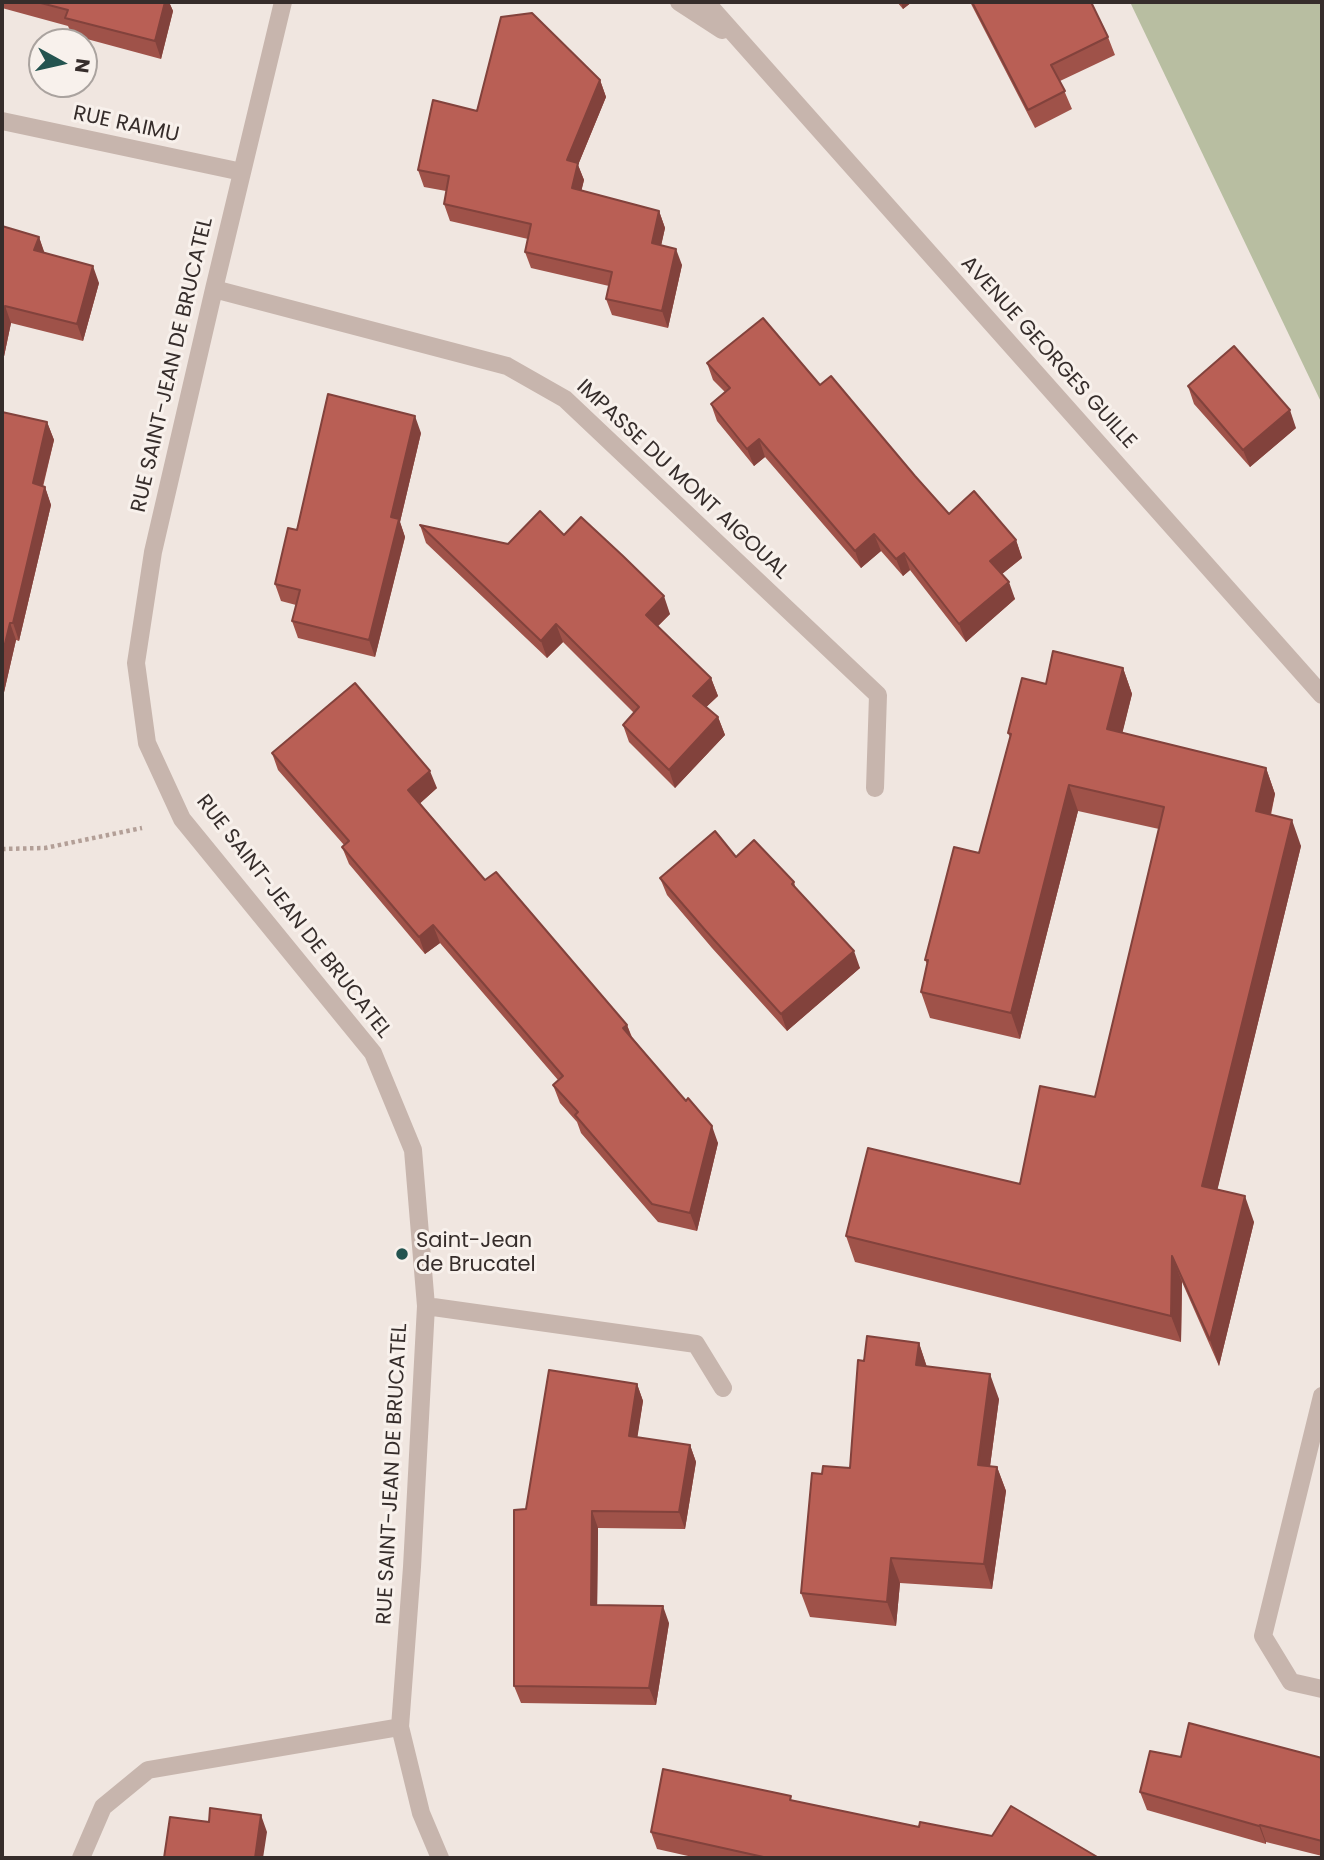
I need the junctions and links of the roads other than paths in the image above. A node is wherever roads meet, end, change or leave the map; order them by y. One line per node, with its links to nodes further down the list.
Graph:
1 (296, 2): 4 (street, RUE SAINT-JEAN DE BRUCATEL)
2 (679, 2): 5 (street, AVENUE GEORGES GUILLE)
3 (706, 2): 5 (street, AVENUE GEORGES GUILLE)
4 (281, 6): 7 (street, RUE SAINT-JEAN DE BRUCATEL)
5 (740, 42): 9 (street, AVENUE GEORGES GUILLE)
6 (2, 121): 7 (street, RUE RAIMU)
7 (242, 172): 8 (street, RUE SAINT-JEAN DE BRUCATEL)
8 (214, 289): 10 (street, IMPASSE DU MONT AIGOUAL); 11 (street, RUE SAINT-JEAN DE BRUCATEL)
9 (1322, 695)
10 (875, 788)
11 (426, 1306): 12 (street); 15 (street, RUE SAINT-JEAN DE BRUCATEL)
12 (723, 1388)
13 (1322, 1396): 14 (street)
14 (1322, 1689)
15 (400, 1727): 16 (street); 17 (street, RUE SAINT-JEAN DE BRUCATEL)
16 (81, 1858)
17 (440, 1858)

